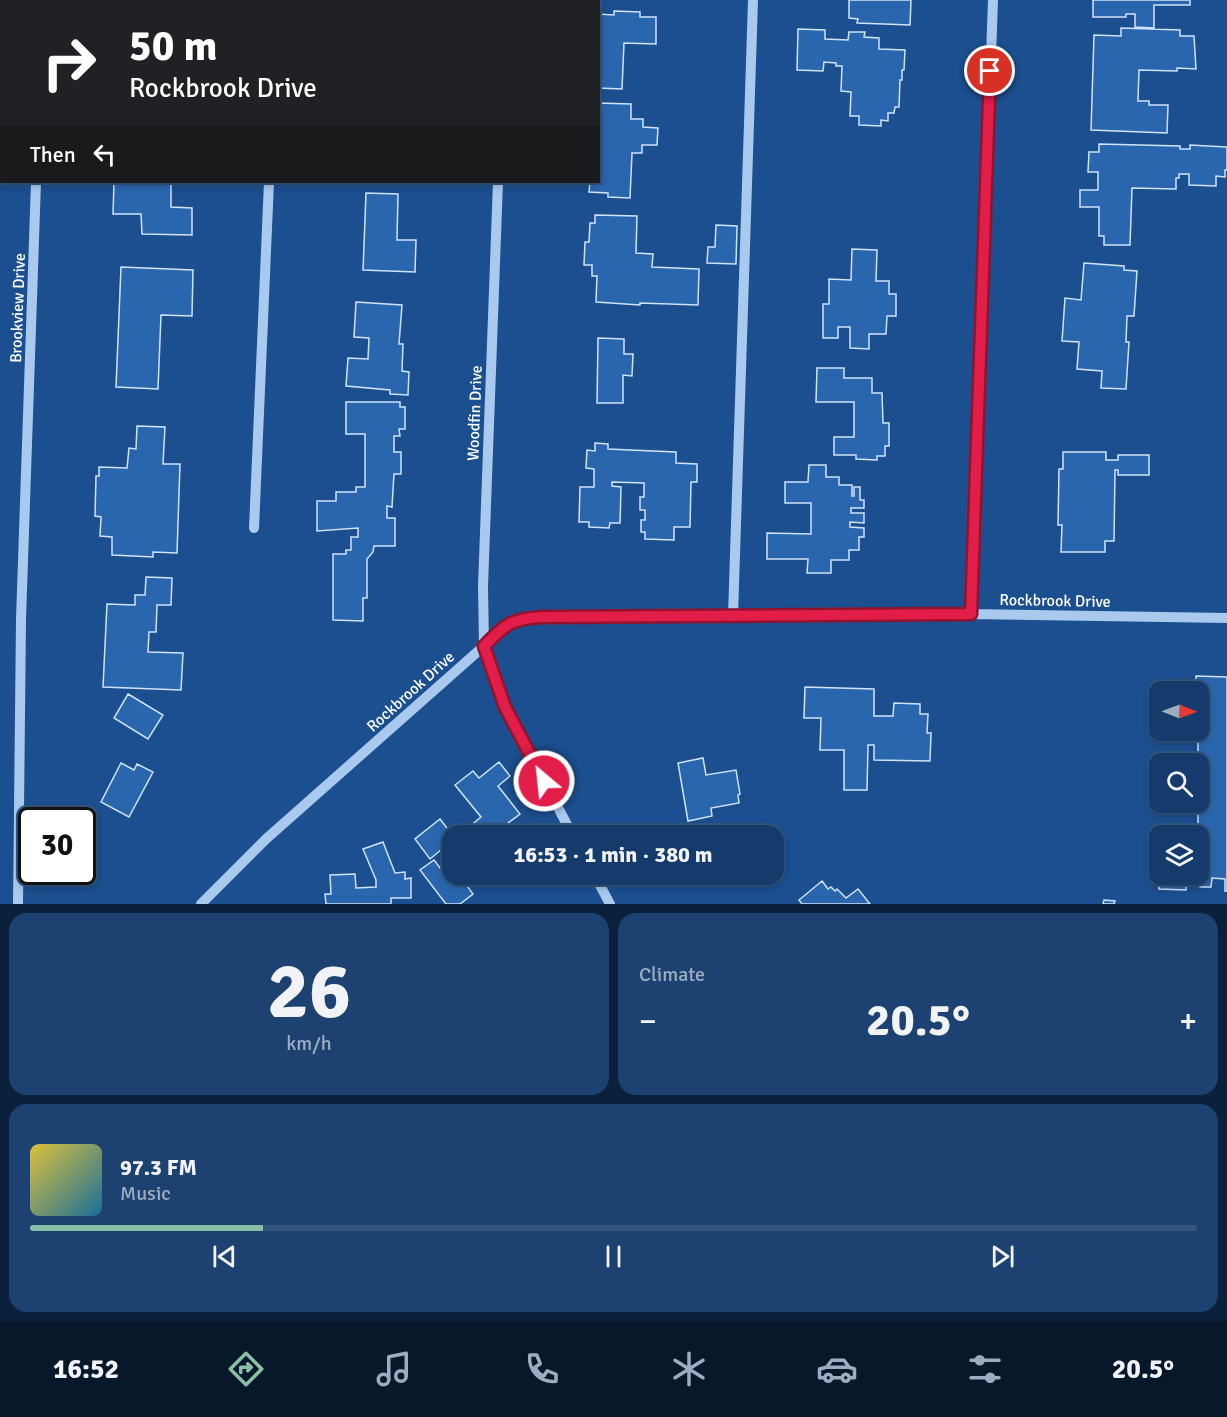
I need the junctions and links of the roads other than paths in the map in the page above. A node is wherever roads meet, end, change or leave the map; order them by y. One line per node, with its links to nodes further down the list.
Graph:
1 (753, 0): 8 (street)
2 (993, 0): 7 (street)
3 (36, 183): 13 (street, Brookview Drive)
4 (269, 183): 6 (street)
5 (498, 183): 10 (street, Woodfin Drive)
6 (254, 528)
7 (971, 614): 8 (street, Rockbrook Drive); 9 (street, Rockbrook Drive)
8 (733, 616): 10 (street, Rockbrook Drive)
9 (1227, 618)
10 (484, 646): 11 (street, Woodfin Drive); 14 (street, Rockbrook Drive)
11 (567, 825)
12 (600, 885): 15 (street)
13 (18, 904)
14 (201, 904)
15 (610, 904)

